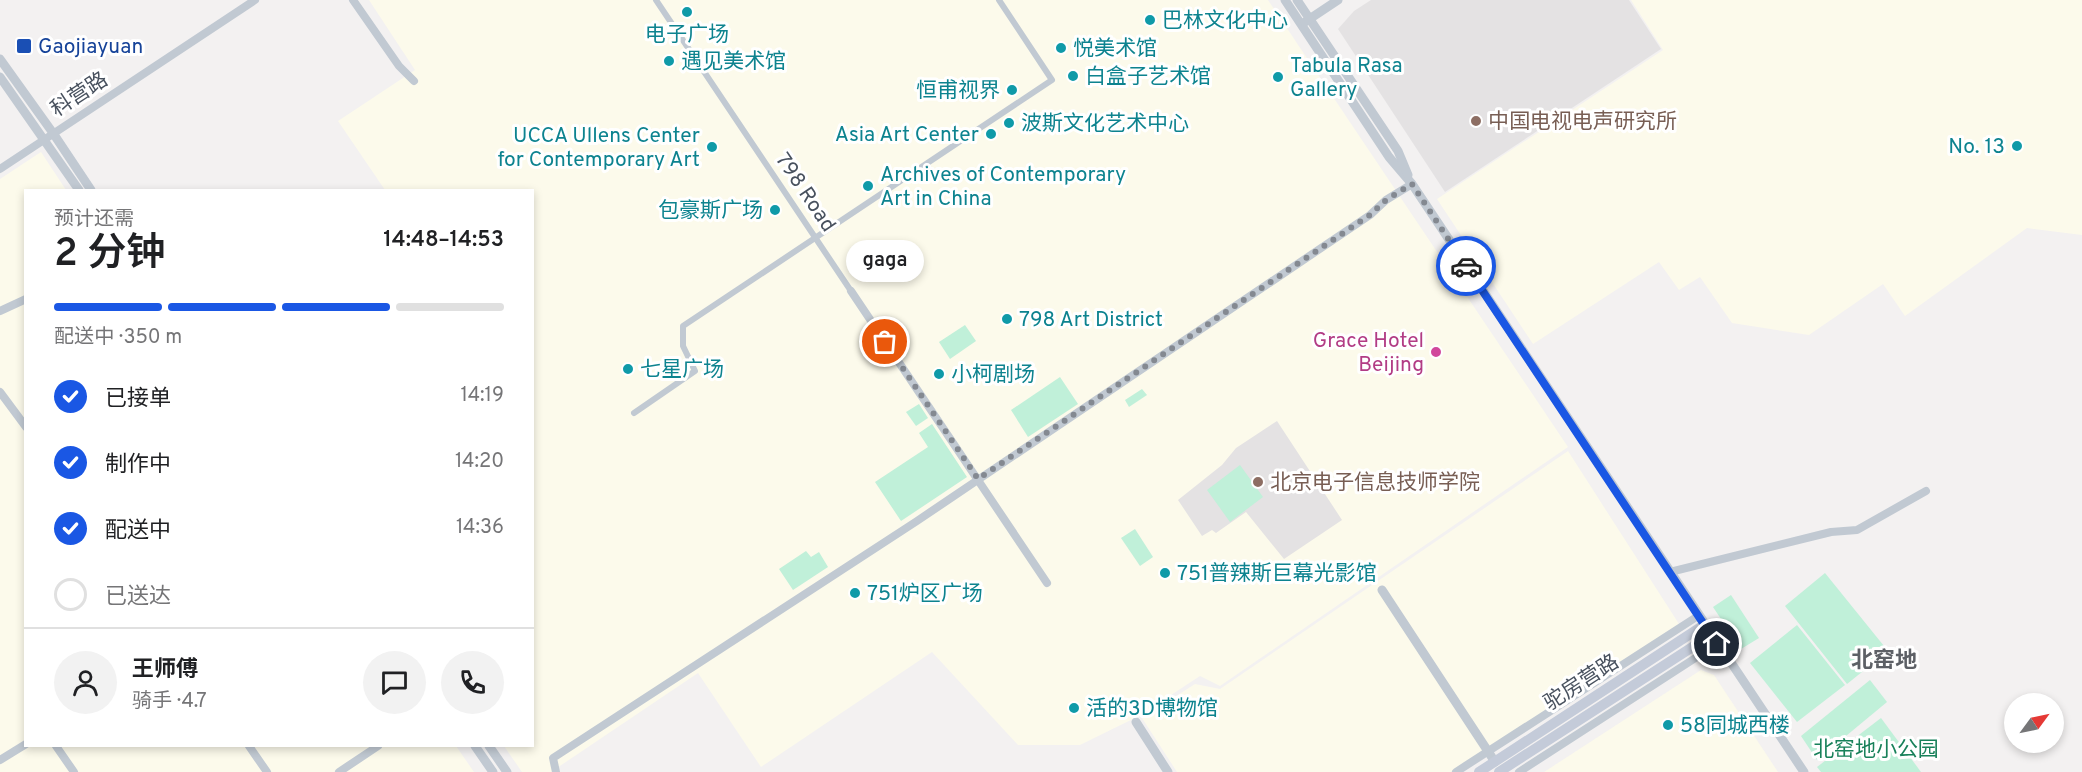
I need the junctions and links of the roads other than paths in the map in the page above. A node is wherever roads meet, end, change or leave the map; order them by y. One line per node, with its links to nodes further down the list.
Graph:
1 (255, 0): 13 (street, 科营路)
2 (353, 0): 12 (street)
3 (656, 0): 19 (street, 798 Road)
4 (999, 0): 19 (street)
5 (1285, 0): 9 (street)
6 (1298, 0): 8 (street)
7 (1338, 0): 8 (street)
8 (1310, 19): 9 (street); 16 (street)
9 (1301, 24): 16 (street)
10 (0, 59): 13 (street)
11 (0, 77): 14 (street)
12 (414, 81)
13 (53, 133): 14 (street, 科营路); 18 (street)
14 (44, 139): 15 (street, 科营路); 17 (street)
15 (0, 169)
16 (1412, 184): 26 (street); 28 (street)
17 (78, 189)
18 (90, 189)
19 (815, 237): 20 (street, 798 Road); 24 (street)
20 (851, 291): 26 (street, 798 Road)
21 (24, 300): 22 (street)
22 (0, 311)
23 (0, 392): 25 (street)
24 (634, 413)
25 (24, 424)
26 (978, 479): 29 (street, 798 Road); 48 (street)
27 (1926, 491): 28 (street)
28 (1670, 572): 31 (street)
29 (1047, 583)
30 (1382, 590): 40 (street)
31 (1701, 620): 32 (street); 40 (street); 42 (main road, 驼房营路)
32 (1714, 639): 42 (main road, 驼房营路); 52 (street); 53 (street)
33 (1136, 722): 49 (street)
34 (24, 745): 41 (street)
35 (57, 747): 43 (street)
36 (250, 747): 44 (street)
37 (376, 747): 45 (street)
38 (476, 747): 46 (street)
39 (490, 747): 47 (street)
40 (1488, 752): 42 (street); 50 (street)
41 (0, 760)
42 (1497, 767): 51 (main road, 驼房营路)
43 (74, 772)
44 (267, 772)
45 (339, 772)
46 (493, 772)
47 (507, 772)
48 (556, 772)
49 (1168, 772)
50 (1456, 772)
51 (1479, 772)
52 (1519, 772)
53 (1804, 772)

